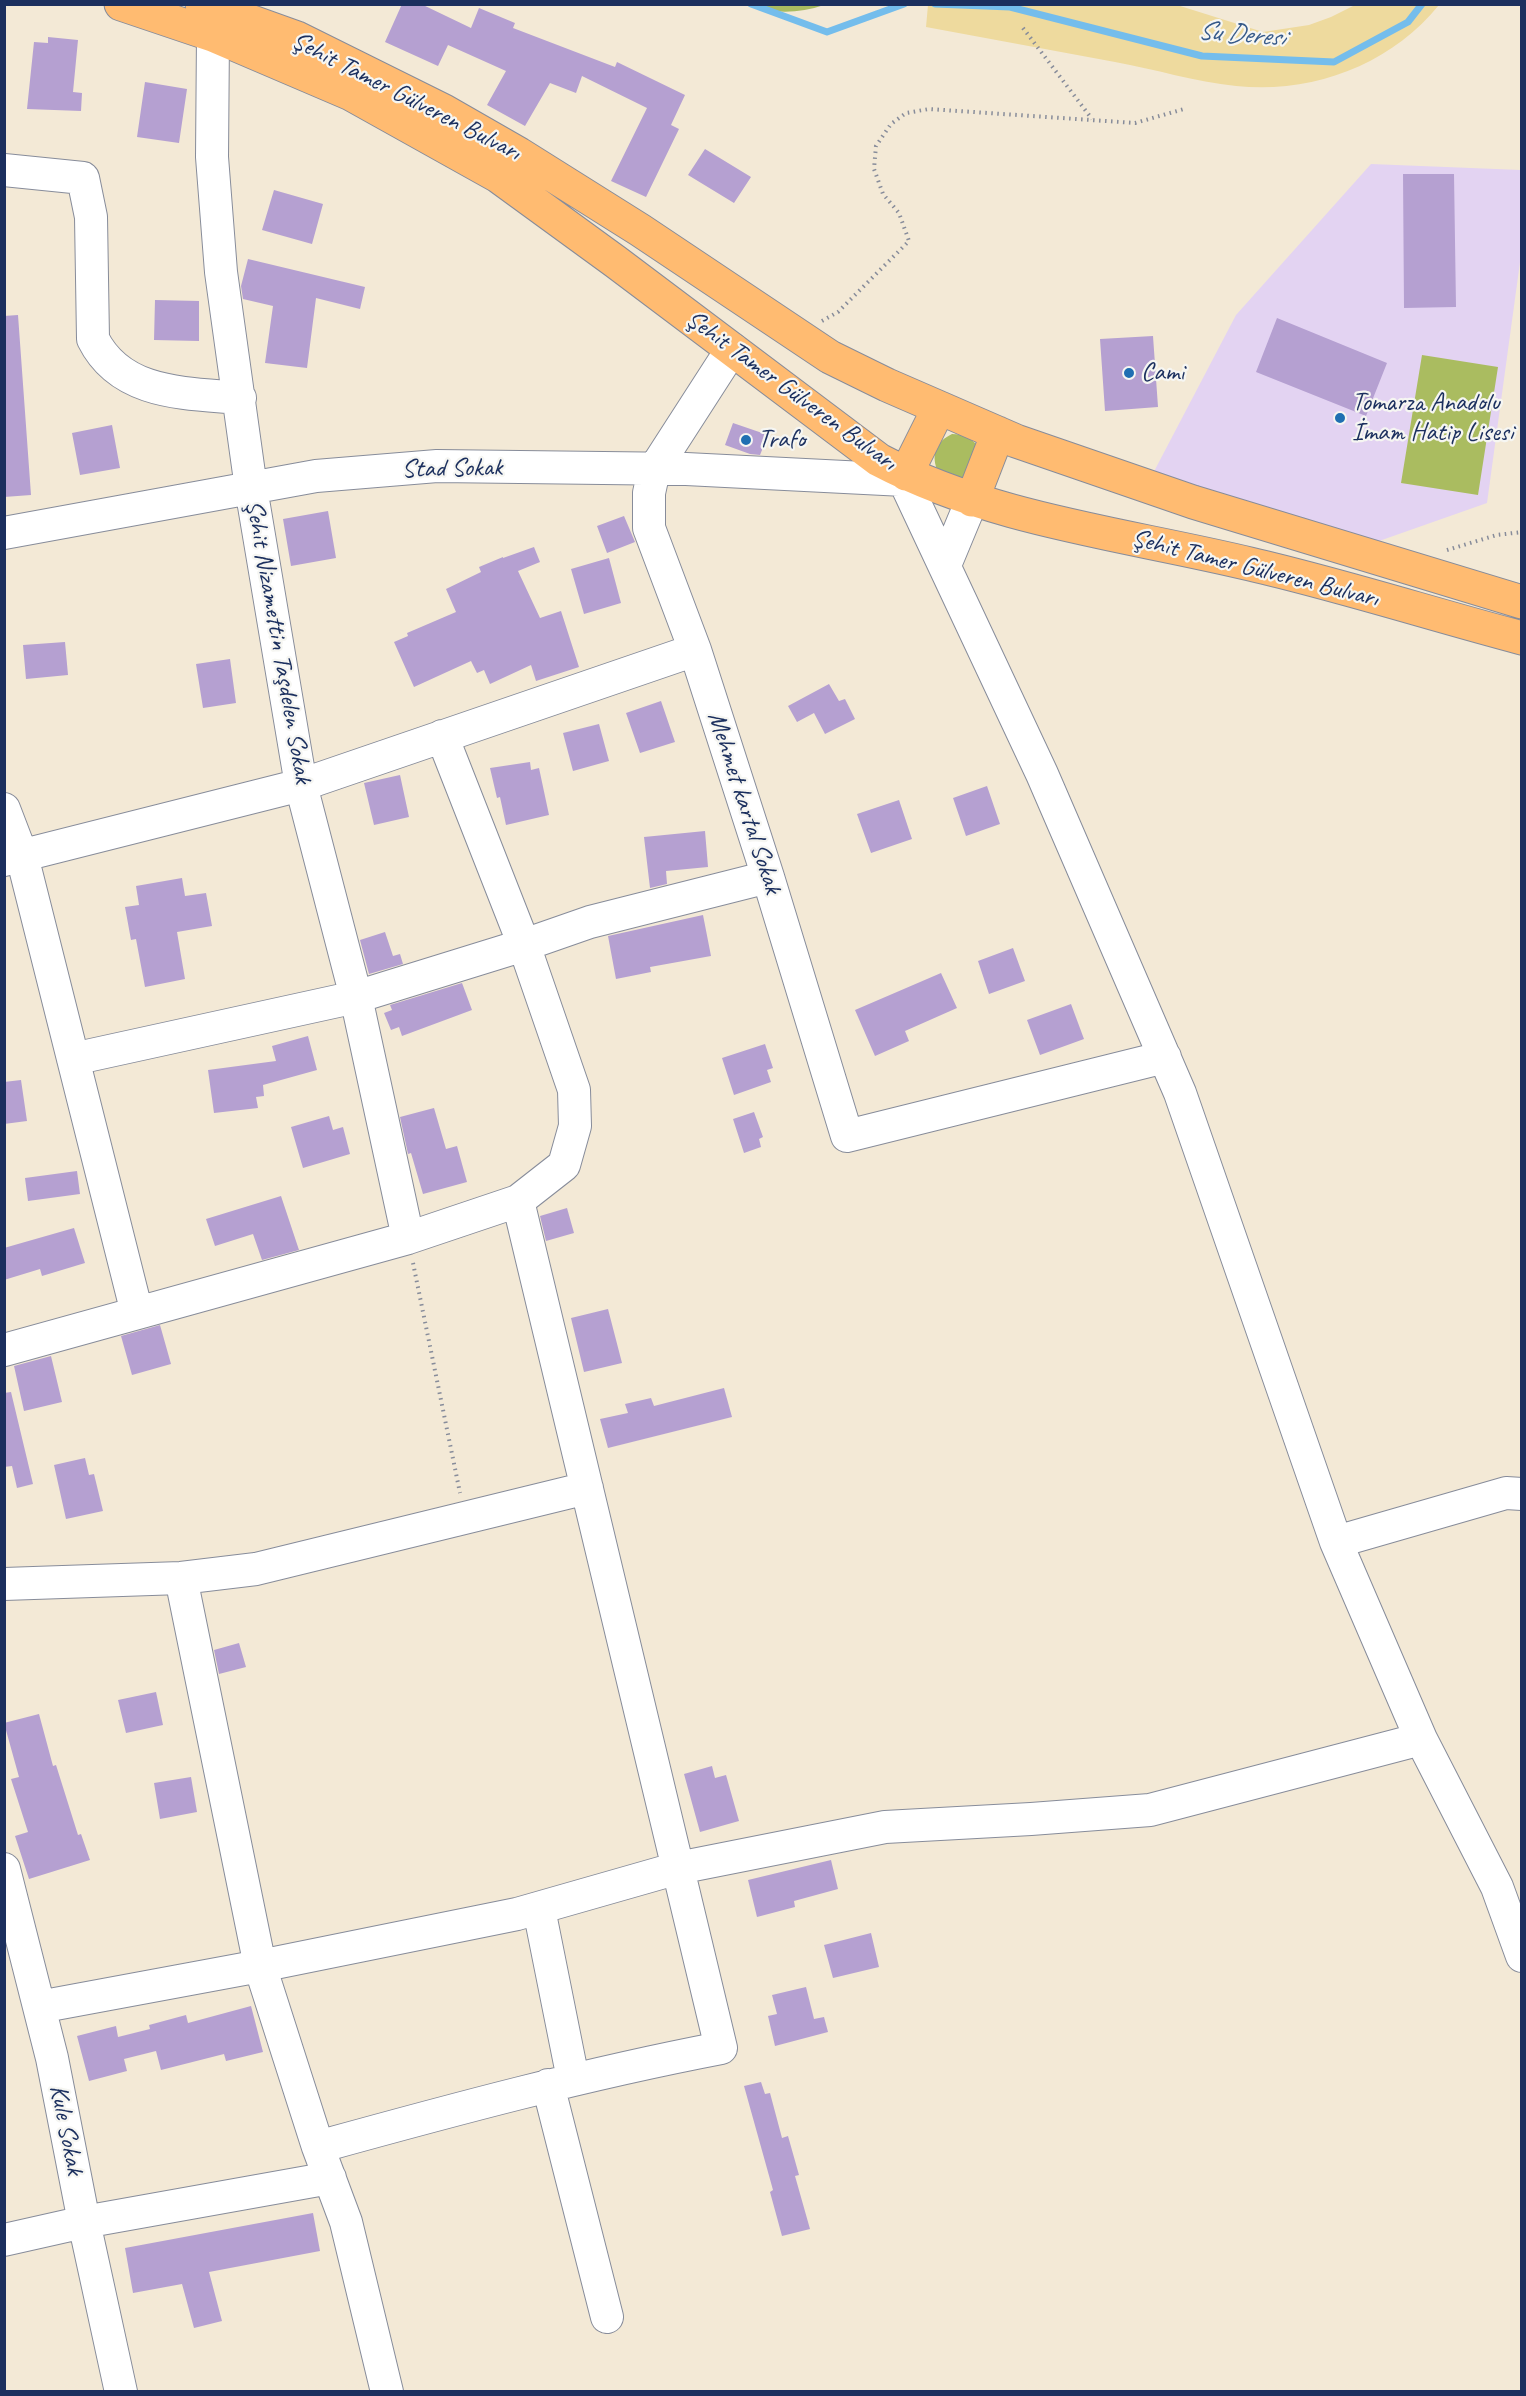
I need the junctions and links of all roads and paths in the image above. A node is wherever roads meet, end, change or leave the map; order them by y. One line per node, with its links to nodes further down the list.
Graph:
1 (121, 4): 4 (main road, Şehit Tamer Gülveren Bulvarı)
2 (201, 4): 8 (main road, Şehit Tamer Gülveren Bulvarı)
3 (1023, 28): 6 (path)
4 (213, 36): 9 (main road, Şehit Tamer Gülveren Bulvarı); 10 (street, Şehit Nizamettin Taşdelen Sokak)
5 (1184, 109): 6 (path)
6 (1092, 120): 8 (path)
7 (4, 170): 10 (street)
8 (796, 335): 11 (main road, Şehit Tamer Gülveren Bulvarı)
9 (732, 349): 13 (street); 14 (main road, Şehit Tamer Gülveren Bulvarı)
10 (240, 398): 15 (street, Şehit Nizamettin Taşdelen Sokak)
11 (939, 408): 12 (main road, Şehit Tamer Gülveren Bulvarı); 14 (main road)
12 (998, 433): 16 (main road); 21 (main road, Şehit Tamer Gülveren Bulvarı)
13 (654, 470): 14 (street, Stad Sokak); 15 (street, Stad Sokak); 23 (street, Mehmet kartal Sokak)
14 (905, 477): 16 (main road, Şehit Tamer Gülveren Bulvarı); 20 (street)
15 (251, 488): 18 (street, Stad Sokak); 25 (street, Şehit Nizamettin Taşdelen Sokak)
16 (972, 500): 20 (street); 22 (main road, Şehit Tamer Gülveren Bulvarı)
17 (1521, 532): 19 (path)
18 (4, 533)
19 (1440, 552)
20 (945, 565): 31 (street)
21 (1521, 602)
22 (1521, 638)
23 (695, 650): 24 (street); 28 (street, Mehmet kartal Sokak)
24 (442, 736): 25 (street); 29 (street)
25 (302, 785): 27 (street); 30 (street, Şehit Nizamettin Taşdelen Sokak)
26 (4, 809): 27 (street)
27 (13, 858): 32 (street)
28 (768, 877): 29 (street); 31 (street, Mehmet kartal Sokak)
29 (524, 945): 30 (street); 33 (street)
30 (356, 997): 32 (street); 34 (street, Şehit Nizamettin Taşdelen Sokak)
31 (1165, 1058): 40 (street)
32 (73, 1059): 35 (street)
33 (518, 1201): 34 (street); 37 (street)
34 (408, 1238): 35 (street); 39 (path)
35 (137, 1313): 36 (street)
36 (4, 1350)
37 (587, 1488): 39 (street); 44 (street)
38 (1521, 1494): 40 (street)
39 (465, 1518): 41 (street)
40 (1336, 1542): 43 (street)
41 (181, 1578): 42 (street); 48 (street)
42 (4, 1584)
43 (1421, 1739): 44 (street); 47 (street)
44 (678, 1868): 46 (street); 50 (street)
45 (4, 1869): 49 (street, Kule Sokak)
46 (539, 1909): 48 (street); 50 (street)
47 (1521, 1956)
48 (260, 1966): 49 (street); 51 (street)
49 (39, 2007): 53 (street, Kule Sokak)
50 (560, 2082): 51 (street); 55 (street)
51 (318, 2147): 52 (street)
52 (330, 2178): 53 (street); 57 (street)
53 (84, 2222): 54 (street); 56 (street, Kule Sokak)
54 (4, 2240)
55 (607, 2317)
56 (121, 2391)
57 (387, 2391)

